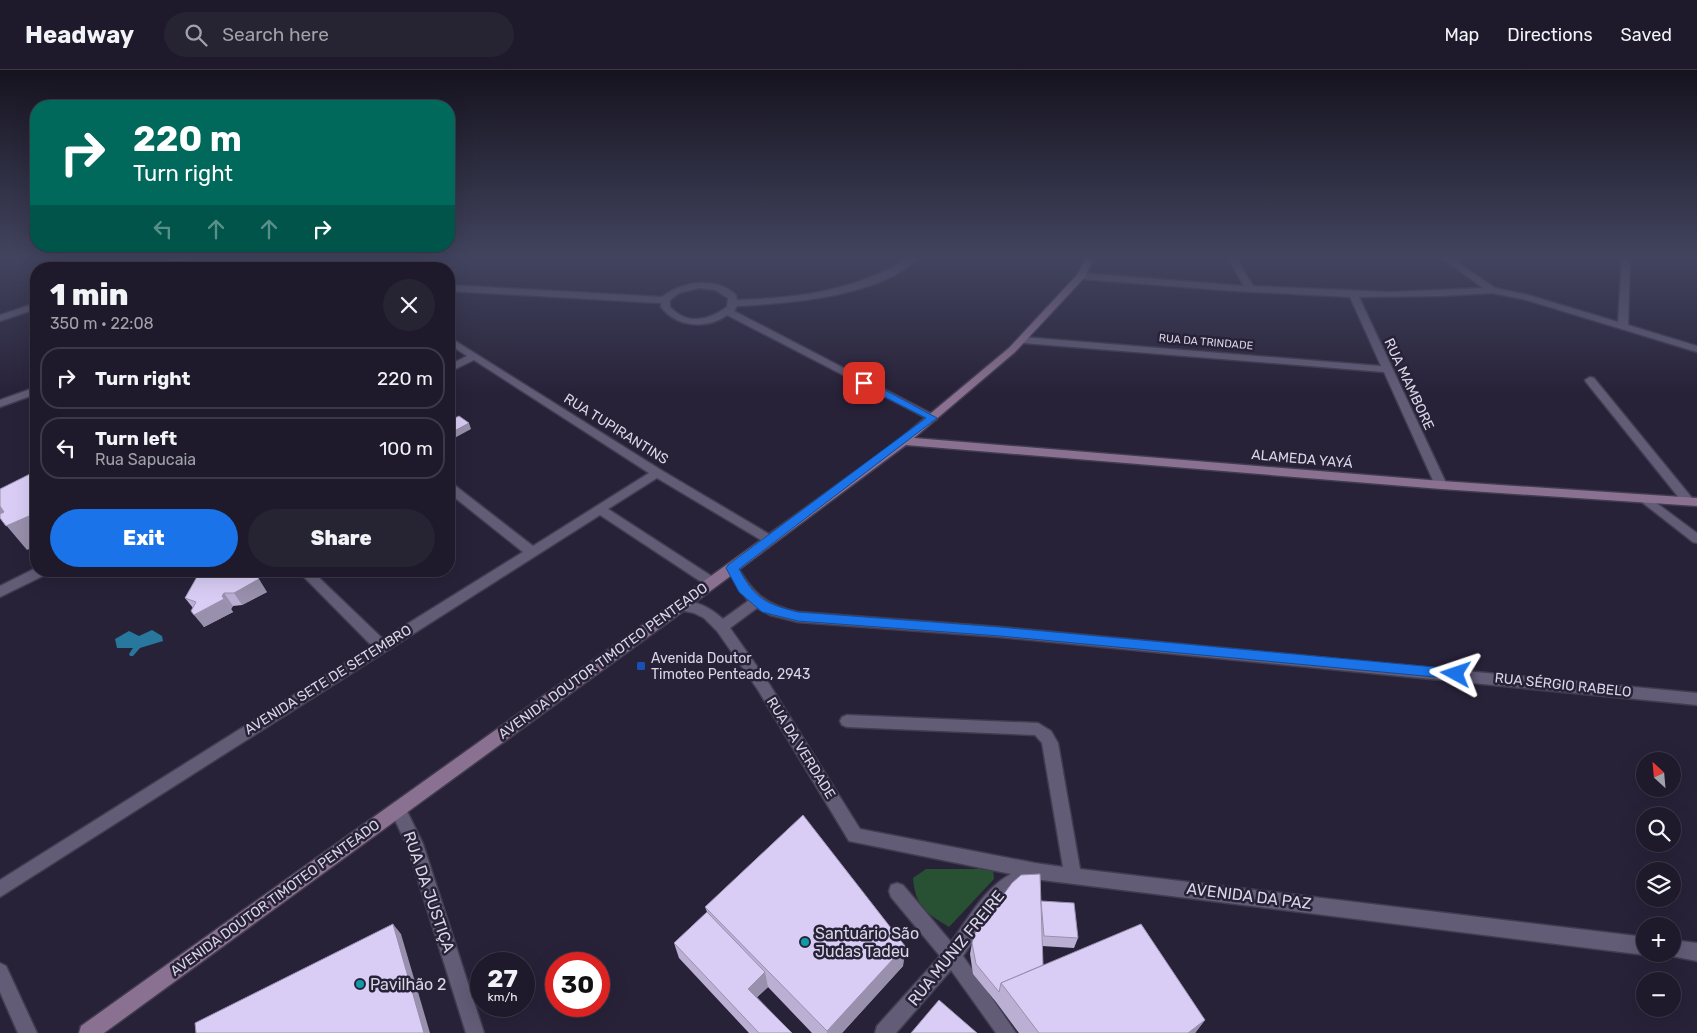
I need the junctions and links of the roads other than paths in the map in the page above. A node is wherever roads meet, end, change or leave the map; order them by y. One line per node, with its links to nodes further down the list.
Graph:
1 (665, 303): 8 (street)
2 (733, 303): 8 (street)
3 (1057, 303): 11 (main road, AVENIDA DOUTOR TIMOTEO PENTEADO)
4 (1357, 303): 16 (street, RUA MAMBORE)
5 (1545, 303): 10 (street)
6 (1624, 303): 10 (street)
7 (30, 308): 9 (street)
8 (728, 312): 20 (street)
9 (0, 318)
10 (1623, 326): 13 (street)
11 (1023, 340): 16 (street, RUA DA TRINDADE); 20 (main road, AVENIDA DOUTOR TIMOTEO PENTEADO)
12 (455, 344): 14 (street, RUA TUPIRANTINS)
13 (1697, 349)
14 (473, 357): 15 (street); 22 (street, RUA TUPIRANTINS)
15 (455, 366)
16 (1386, 369): 23 (street, RUA MAMBORE)
17 (1590, 380): 26 (street)
18 (30, 392): 19 (street)
19 (0, 404)
20 (932, 418): 21 (main road, AVENIDA DOUTOR TIMOTEO PENTEADO)
21 (904, 441): 23 (main road, ALAMEDA YAYÁ); 29 (main road, AVENIDA DOUTOR TIMOTEO PENTEADO)
22 (657, 472): 27 (street, AVENIDA SETE DE SETEMBRO); 29 (street, RUA TUPIRANTINS)
23 (1442, 485): 25 (main road, ALAMEDA YAYÁ)
24 (455, 492): 30 (street)
25 (1647, 500): 26 (main road, ALAMEDA YAYÁ); 28 (street)
26 (1693, 502)
27 (599, 509): 30 (street, AVENIDA SETE DE SETEMBRO); 34 (street)
28 (1697, 539)
29 (770, 540): 31 (main road, AVENIDA DOUTOR TIMOTEO PENTEADO)
30 (531, 552): 39 (street, AVENIDA SETE DE SETEMBRO)
31 (732, 568): 34 (main road, AVENIDA DOUTOR TIMOTEO PENTEADO); 36 (street, RUA SÉRGIO RABELO)
32 (30, 577): 35 (street)
33 (310, 577): 39 (street)
34 (711, 582): 37 (main road, AVENIDA DOUTOR TIMOTEO PENTEADO)
35 (0, 592)
36 (756, 602): 38 (street); 40 (street, RUA SÉRGIO RABELO)
37 (680, 606): 38 (street, RUA DA VERDADE); 42 (main road, AVENIDA DOUTOR TIMOTEO PENTEADO)
38 (722, 627): 43 (street, RUA DA VERDADE)
39 (381, 646): 46 (street, AVENIDA SETE DE SETEMBRO)
40 (1697, 699)
41 (847, 721): 45 (street)
42 (398, 810): 54 (main road, AVENIDA DOUTOR TIMOTEO PENTEADO); 55 (street, RUA DA JUSTIÇA)
43 (855, 836): 44 (street, AVENIDA DA PAZ)
44 (1035, 871): 45 (street, AVENIDA DA PAZ); 51 (street, RUA MUNIZ FREIRE)
45 (1073, 874): 48 (street, AVENIDA DA PAZ)
46 (0, 889)
47 (897, 890): 51 (street)
48 (1636, 945)
49 (1681, 950): 50 (street)
50 (1697, 952)
51 (952, 956): 56 (street, RUA MUNIZ FREIRE); 57 (street)
52 (0, 972): 53 (street)
53 (28, 1033)
54 (88, 1033)
55 (475, 1033)
56 (884, 1033)
57 (1007, 1033)

